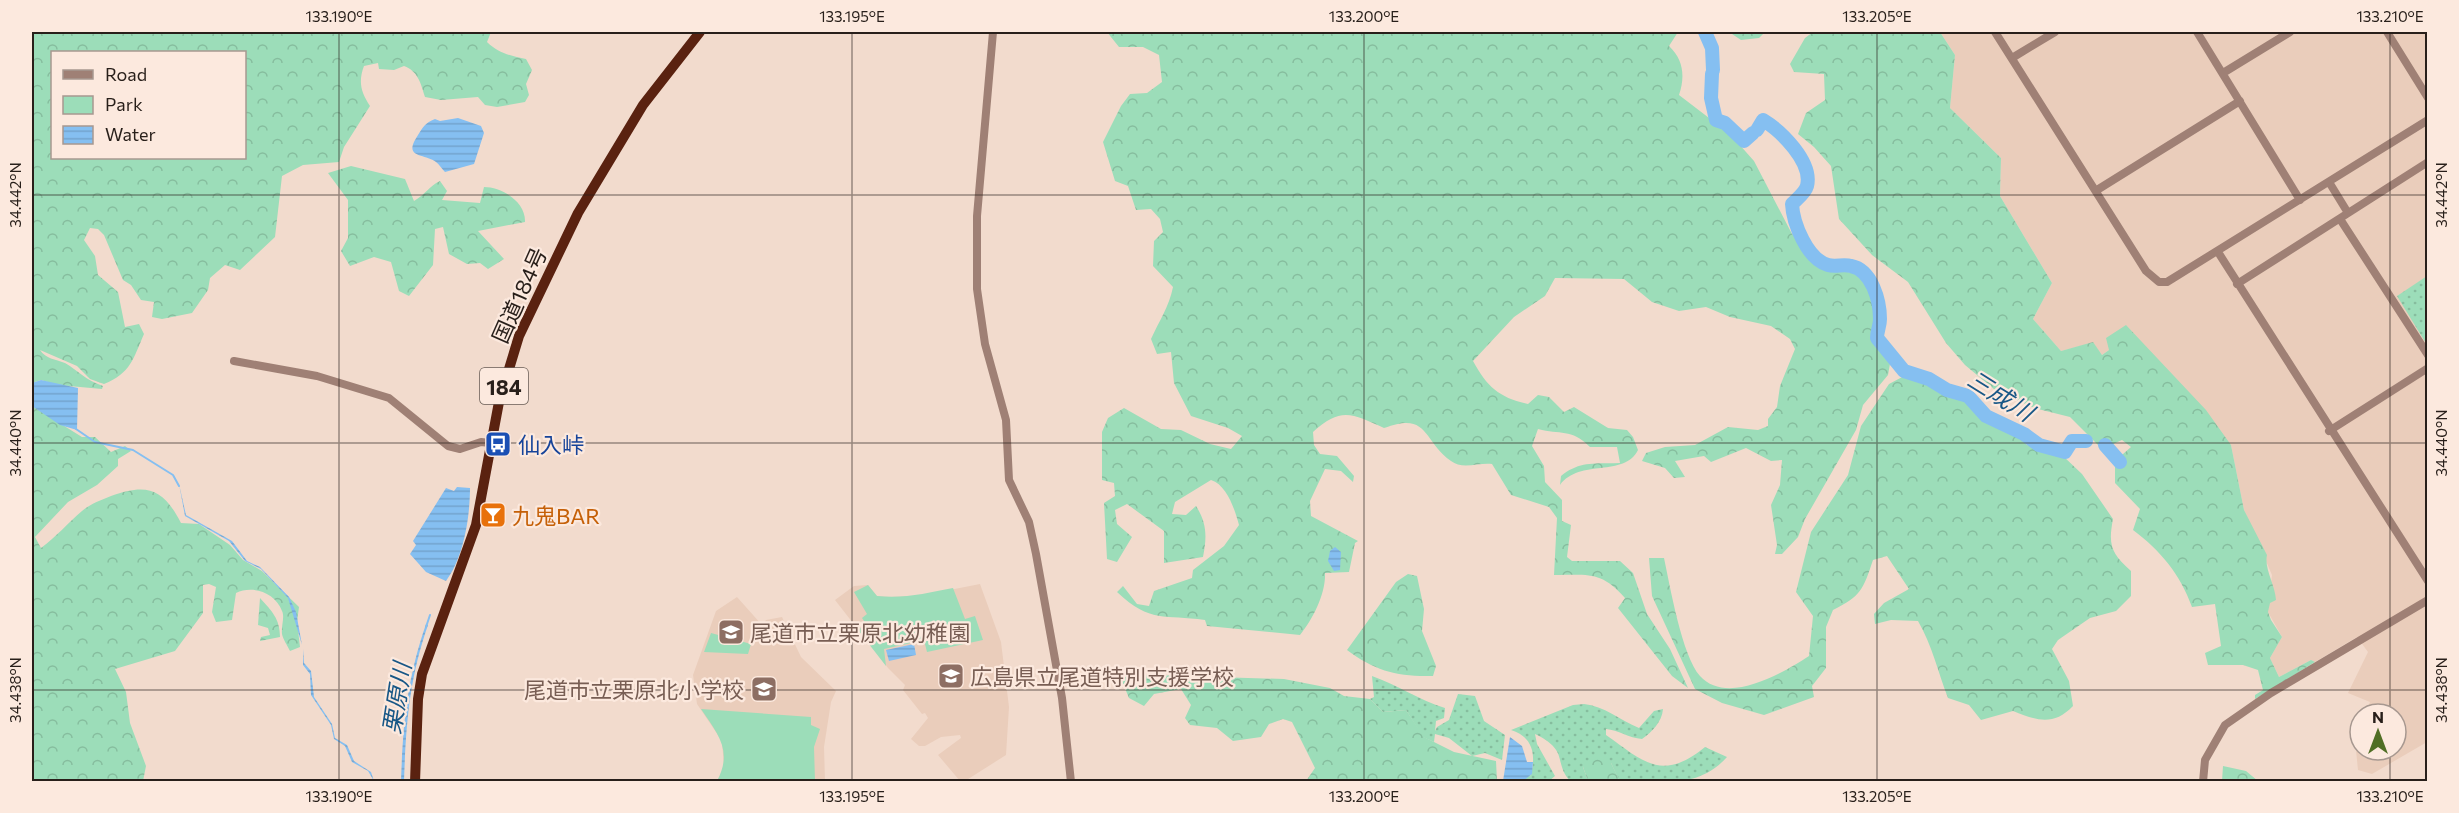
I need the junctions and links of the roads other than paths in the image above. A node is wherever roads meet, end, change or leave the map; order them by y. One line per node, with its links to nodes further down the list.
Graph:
1 (700, 32): 25 (highway, 国道184号 / 184)
2 (993, 32): 29 (street)
3 (1995, 32): 8 (street)
4 (2055, 32): 8 (street)
5 (2197, 32): 9 (street)
6 (2290, 32): 9 (street)
7 (2387, 32): 10 (street)
8 (2012, 58): 15 (street)
9 (2223, 74): 11 (street)
10 (2427, 98)
11 (2240, 101): 15 (street); 16 (street)
12 (2427, 120): 14 (street)
13 (2427, 162): 17 (street)
14 (2329, 182): 16 (street); 17 (street)
15 (2097, 190): 19 (street)
16 (2300, 200): 19 (street)
17 (2348, 213): 18 (street)
18 (2340, 219): 20 (street); 21 (street)
19 (2218, 252): 20 (street)
20 (2237, 284): 24 (street)
21 (2427, 355)
22 (234, 361): 25 (street)
23 (2427, 368): 24 (street)
24 (2329, 431): 26 (street)
25 (490, 443): 28 (highway, 国道184号 / 184)
26 (2427, 581)
27 (2427, 600): 30 (street)
28 (416, 782)
29 (1071, 782)
30 (2203, 782)

